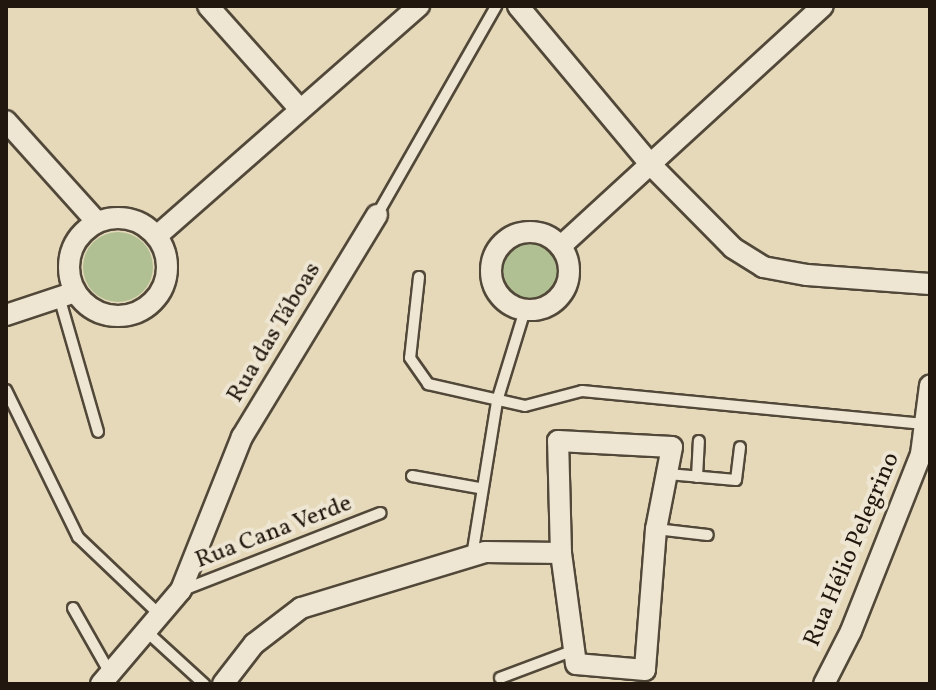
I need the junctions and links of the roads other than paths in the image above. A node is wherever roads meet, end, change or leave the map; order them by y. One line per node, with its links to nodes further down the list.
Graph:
1 (208, 6): 6 (street)
2 (419, 6): 6 (street)
3 (496, 6): 9 (lane, Rua das Táboas)
4 (518, 6): 8 (street)
5 (823, 6): 8 (street)
6 (298, 107): 11 (street)
7 (7, 125): 10 (street)
8 (650, 164): 12 (street); 14 (street)
9 (377, 215): 35 (street, Rua das Táboas)
10 (97, 222): 11 (street); 15 (street)
11 (157, 236): 15 (street)
12 (561, 246): 16 (street); 16 (street)
13 (419, 277): 20 (lane)
14 (930, 284)
15 (68, 296): 17 (street); 22 (lane)
16 (525, 310): 20 (lane)
17 (6, 315)
18 (930, 386): 21 (street, Rua Hélio Pelegrino)
19 (6, 390): 37 (lane)
20 (497, 401): 21 (lane); 29 (lane)
21 (926, 424): 25 (street, Rua Hélio Pelegrino)
22 (98, 432)
23 (699, 441): 28 (lane)
24 (740, 447): 28 (lane)
25 (926, 460): 44 (street, Rua Hélio Pelegrino)
26 (668, 474): 28 (lane); 31 (street); 33 (street)
27 (412, 476): 29 (lane)
28 (697, 477)
29 (479, 488): 34 (lane)
30 (381, 513): 35 (lane, Rua Cana Verde)
31 (656, 529): 32 (lane); 39 (street)
32 (708, 535)
33 (561, 553): 34 (street); 39 (street)
34 (472, 556): 43 (street)
35 (181, 590): 37 (street, Rua das Táboas)
36 (73, 608): 41 (lane)
37 (160, 615): 38 (street, Rua das Táboas)
38 (146, 631): 41 (street, Rua das Táboas); 42 (lane)
39 (572, 651): 40 (lane)
40 (500, 678)
41 (105, 679)
42 (204, 684)
43 (223, 684)
44 (824, 684)

